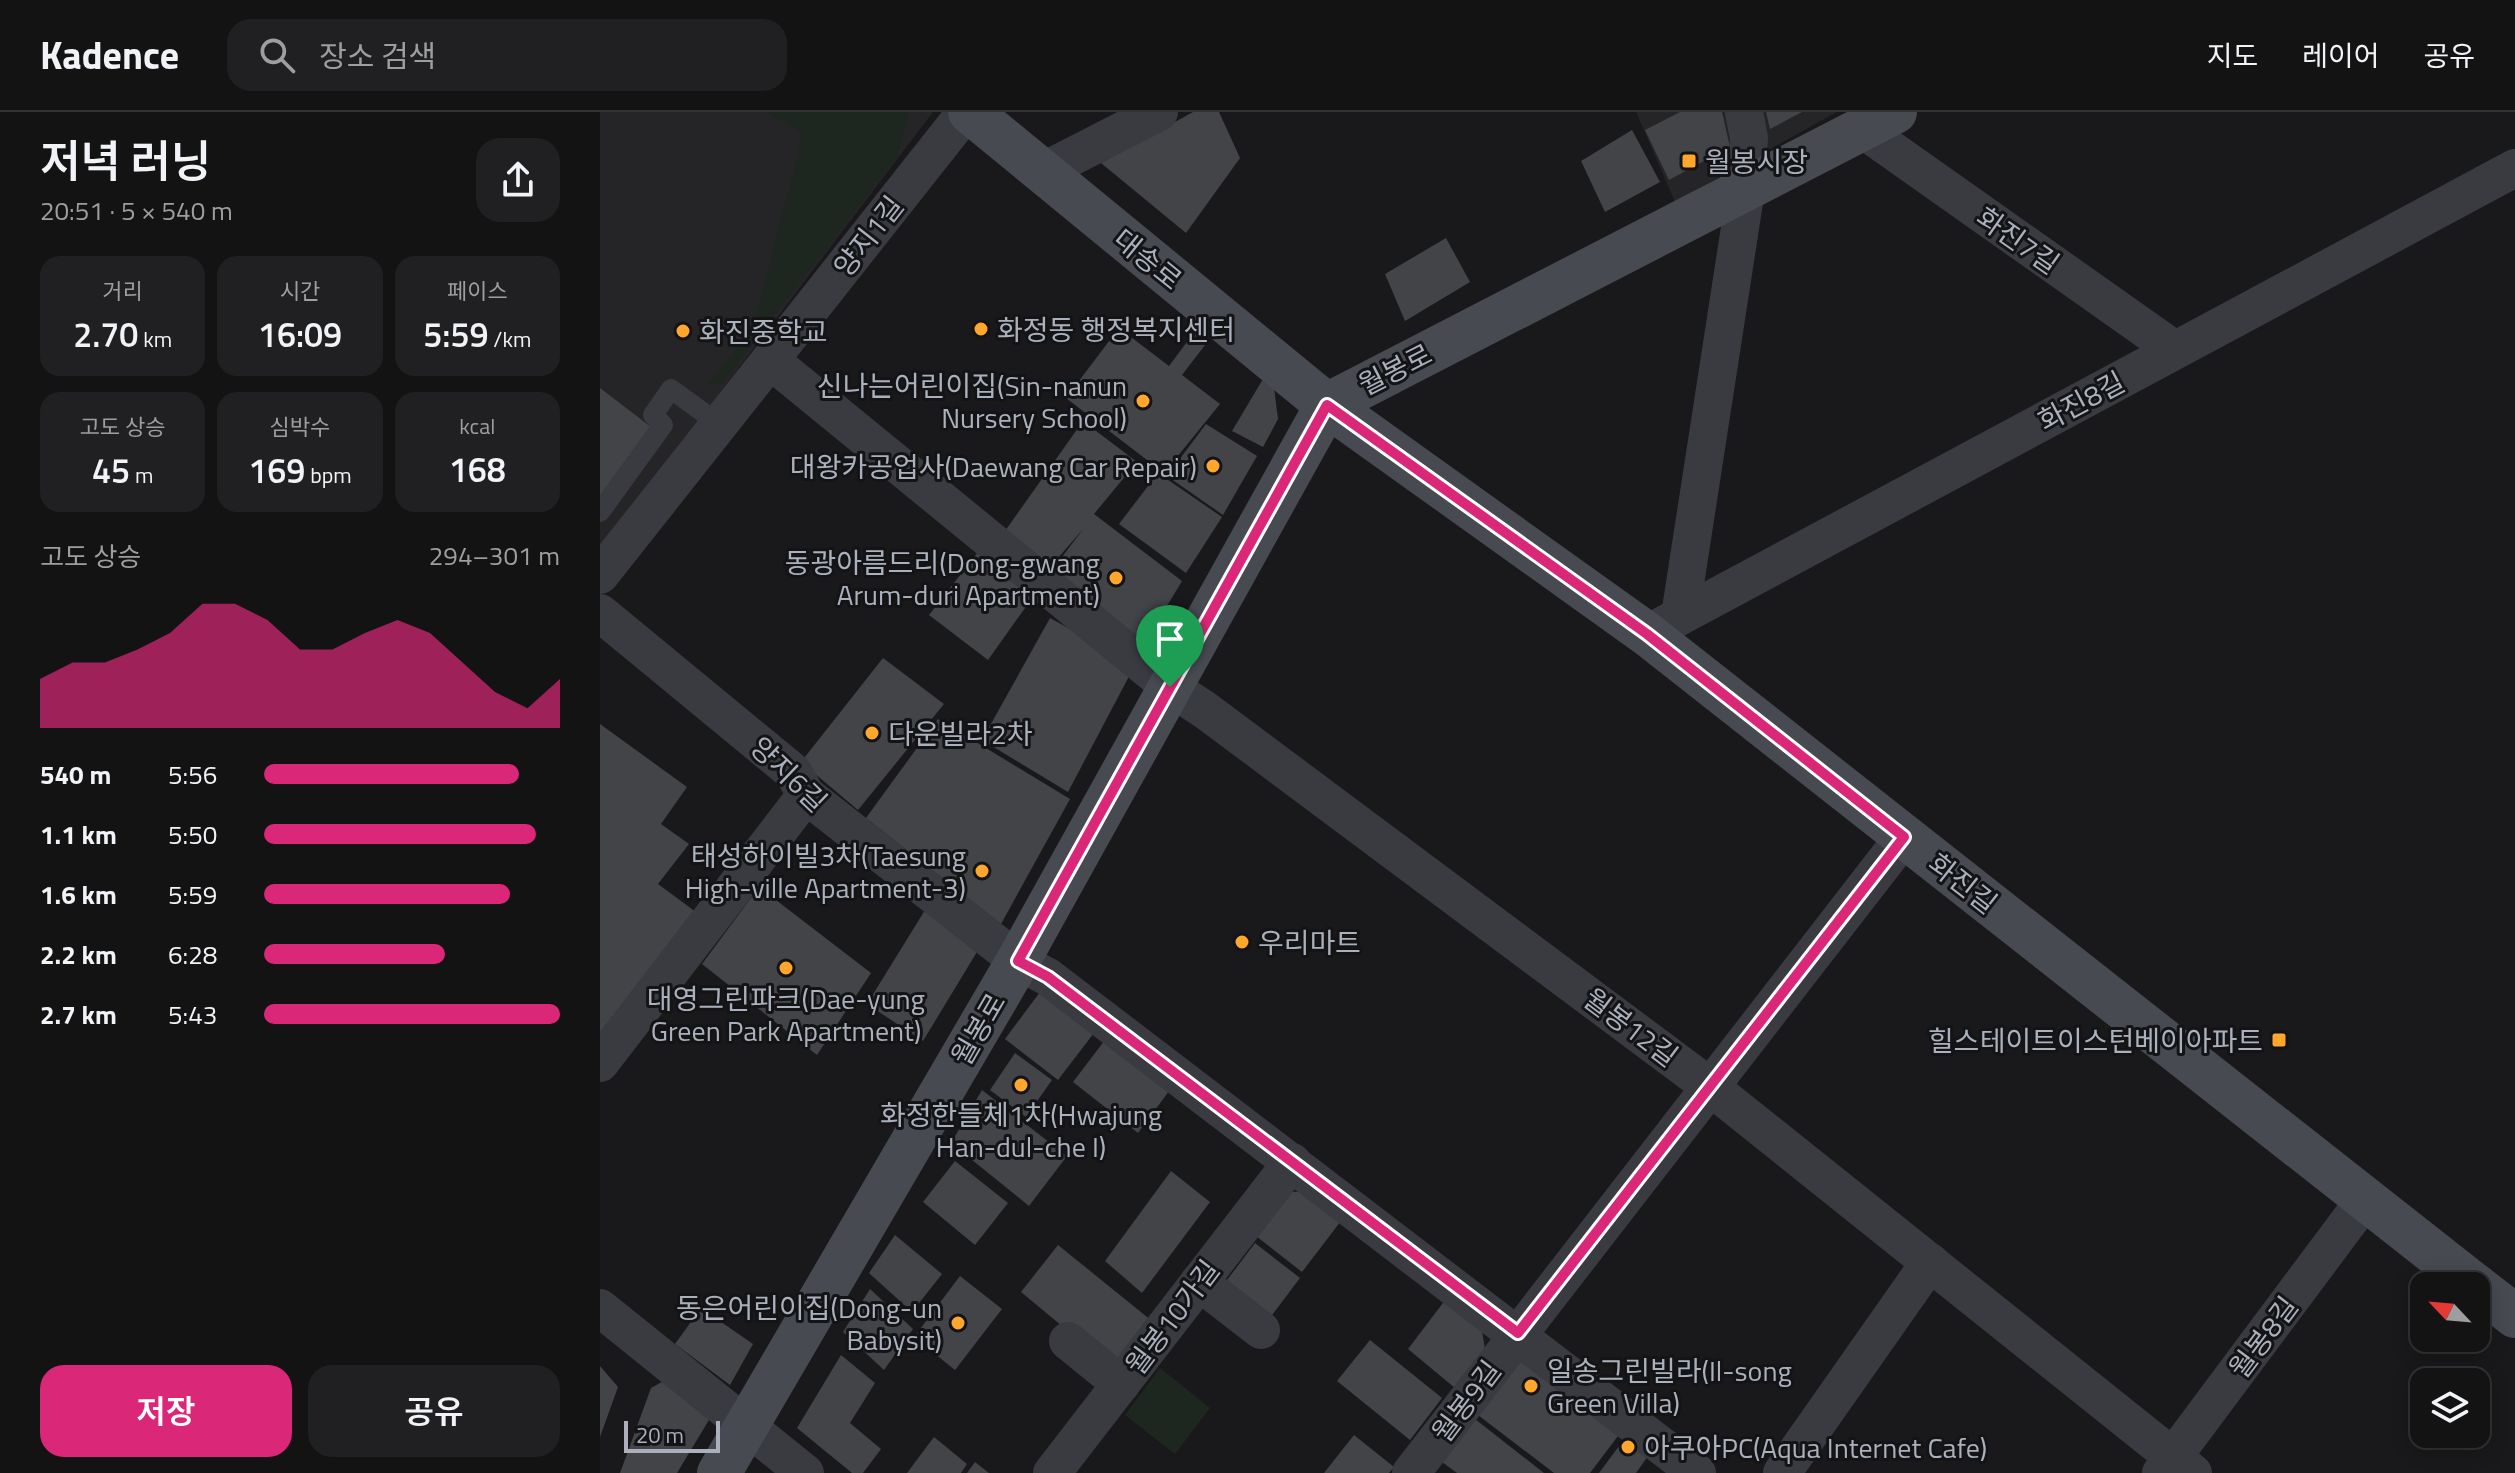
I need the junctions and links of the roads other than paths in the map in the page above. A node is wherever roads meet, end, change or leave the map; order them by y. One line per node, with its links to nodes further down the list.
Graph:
1 (968, 112): 6 (street, 대송로); 9 (street, 양지1길)
2 (1159, 112): 6 (street)
3 (1744, 112): 7 (street)
4 (1878, 120): 7 (street, 월봉로); 8 (street, 화진7길)
5 (2515, 168): 8 (street, 화진8길)
6 (1042, 172): 10 (street, 대송로)
7 (1746, 189): 10 (street, 월봉로); 15 (street)
8 (2175, 350): 15 (street, 화진8길)
9 (770, 360): 11 (street, 양지1길); 16 (street)
10 (1327, 405): 15 (street, 화진길); 16 (street, 월봉로)
11 (719, 424): 12 (lane); 13 (street, 양지1길)
12 (600, 512)
13 (600, 575)
14 (600, 613): 17 (street, 양지6길)
15 (1663, 625): 18 (street, 화진길)
16 (1170, 687): 19 (street, 월봉로); 21 (street, 월봉12길)
17 (806, 795): 19 (street, 양지6길); 20 (street)
18 (1904, 837): 21 (street, 월봉9길); 23 (street, 화진길)
19 (1018, 961): 22 (street, 양지6길); 34 (street, 월봉로)
20 (600, 1063)
21 (1709, 1086): 24 (street, 월봉12길); 31 (street, 월봉9길)
22 (1292, 1162): 26 (street, 월봉10가길); 31 (street, 양지6길)
23 (2364, 1201): 25 (street, 화진길); 35 (street, 월봉8길)
24 (1930, 1262): 35 (street, 월봉12길); 41 (street)
25 (2458, 1272)
26 (1199, 1282): 30 (street); 33 (street, 월봉10가길)
27 (2490, 1297): 29 (street, 화진길)
28 (600, 1308): 34 (street)
29 (2515, 1316)
30 (1261, 1330)
31 (1518, 1333): 39 (street, 월봉9길); 40 (street, 양지6길)
32 (1068, 1341): 33 (street)
33 (1121, 1384): 38 (street, 월봉10가길)
34 (746, 1427): 36 (street, 월봉로); 37 (street)
35 (2176, 1468)
36 (719, 1473)
37 (805, 1473)
38 (1052, 1473)
39 (1411, 1473)
40 (1697, 1473)
41 (1782, 1473)

